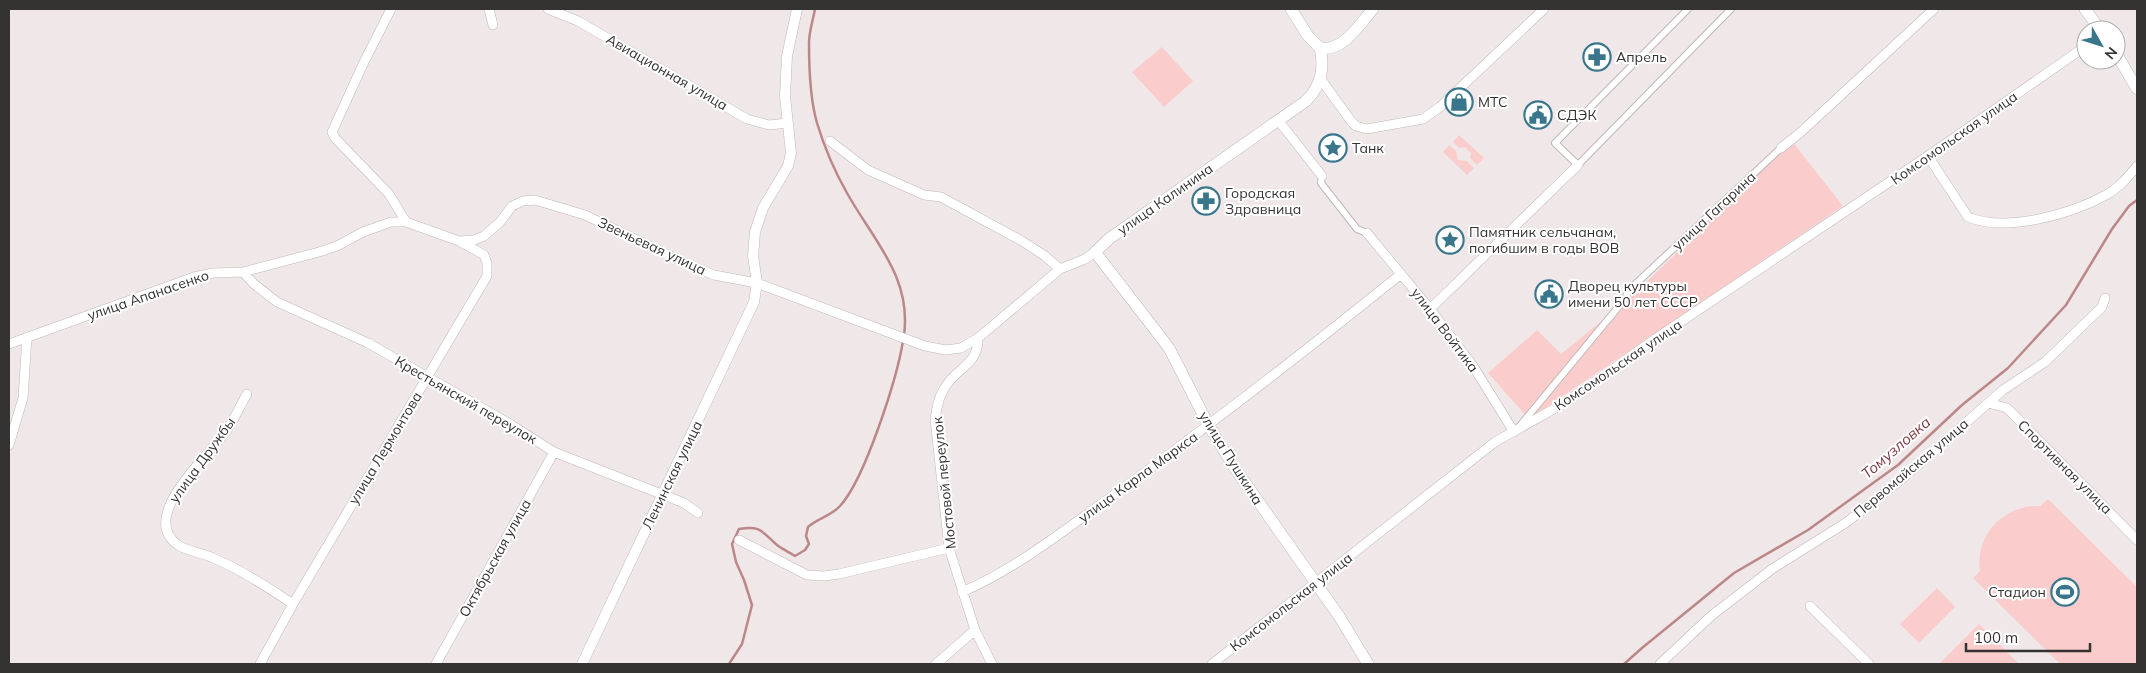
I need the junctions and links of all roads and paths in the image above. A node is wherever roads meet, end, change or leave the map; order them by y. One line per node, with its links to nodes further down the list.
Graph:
1 (391, 9): 27 (street)
2 (489, 9): 13 (street)
3 (548, 9): 20 (street, Авиационная улица)
4 (797, 9): 20 (street)
5 (1291, 9): 14 (main road)
6 (1373, 9): 14 (main road)
7 (1544, 9): 17 (street)
8 (1688, 9): 24 (street)
9 (1732, 9): 24 (street)
10 (1934, 9): 22 (street, улица Гагарина)
11 (2085, 9): 12 (main road)
12 (2093, 20)
13 (493, 25)
14 (1320, 48): 17 (main road, улица Калинина)
15 (2076, 53): 23 (street, Комсомольская улица)
16 (2126, 70): 18 (main road)
17 (1320, 78): 19 (main road, улица Калинина)
18 (2137, 88)
19 (1278, 120): 26 (street); 30 (main road, улица Калинина)
20 (788, 123): 34 (street)
21 (830, 141): 31 (street)
22 (1781, 148): 45 (street, улица Гагарина)
23 (1928, 156): 25 (street); 45 (street, Комсомольская улица)
24 (1578, 165): 36 (street)
25 (2137, 166)
26 (1322, 176): 28 (street)
27 (406, 222): 29 (street, улица Апанасенко); 32 (street, улица Апанасенко)
28 (1367, 234): 33 (street, улица Войтика)
29 (459, 241): 34 (street, Звеньевая улица); 41 (street, улица Лермонтова)
30 (1095, 252): 31 (street, улица Калинина); 44 (main road, улица Пушкина)
31 (1060, 269): 39 (street, улица Калинина)
32 (243, 272): 38 (street, улица Апанасенко); 41 (street, Крестьянский переулок)
33 (1401, 274): 36 (street, улица Войтика); 44 (street, улица Карла Маркса)
34 (757, 283): 37 (street, Звеньевая улица); 48 (street, Ленинская улица)
35 (2105, 298): 43 (street, Первомайская улица)
36 (1430, 309): 45 (street, улица Войтика)
37 (884, 330): 39 (street, улица Калинина)
38 (27, 337): 40 (street, улица Апанасенко); 46 (street)
39 (978, 338): 52 (street, Мостовой переулок)
40 (9, 344)
41 (427, 377): 47 (street, Крестьянский переулок); 55 (street, улица Лермонтова)
42 (247, 394): 55 (street, улица Дружбы)
43 (1988, 403): 51 (street, Спортивная улица); 65 (street, Первомайская улица)
44 (1209, 426): 53 (main road, улица Пушкина); 54 (street, улица Карла Маркса)
45 (1514, 432): 53 (street, Комсомольская улица)
46 (9, 445)
47 (554, 452): 48 (street, Крестьянский переулок); 59 (street, Октябрьская улица)
48 (662, 494): 49 (street, Крестьянский переулок); 60 (street, Ленинская улица)
49 (698, 513)
50 (739, 540): 52 (street)
51 (2137, 540)
52 (948, 548): 54 (street, Мостовой переулок)
53 (1316, 583): 63 (street, Комсомольская улица); 64 (main road, улица Пушкина)
54 (962, 592): 57 (street, Мостовой переулок)
55 (293, 604): 58 (street, улица Лермонтова)
56 (1810, 606): 66 (street)
57 (976, 630): 61 (street); 62 (street, Мостовой переулок)
58 (260, 664)
59 (436, 664)
60 (582, 664)
61 (936, 664)
62 (992, 664)
63 (1212, 664)
64 (1368, 664)
65 (1660, 664)
66 (1869, 664)

